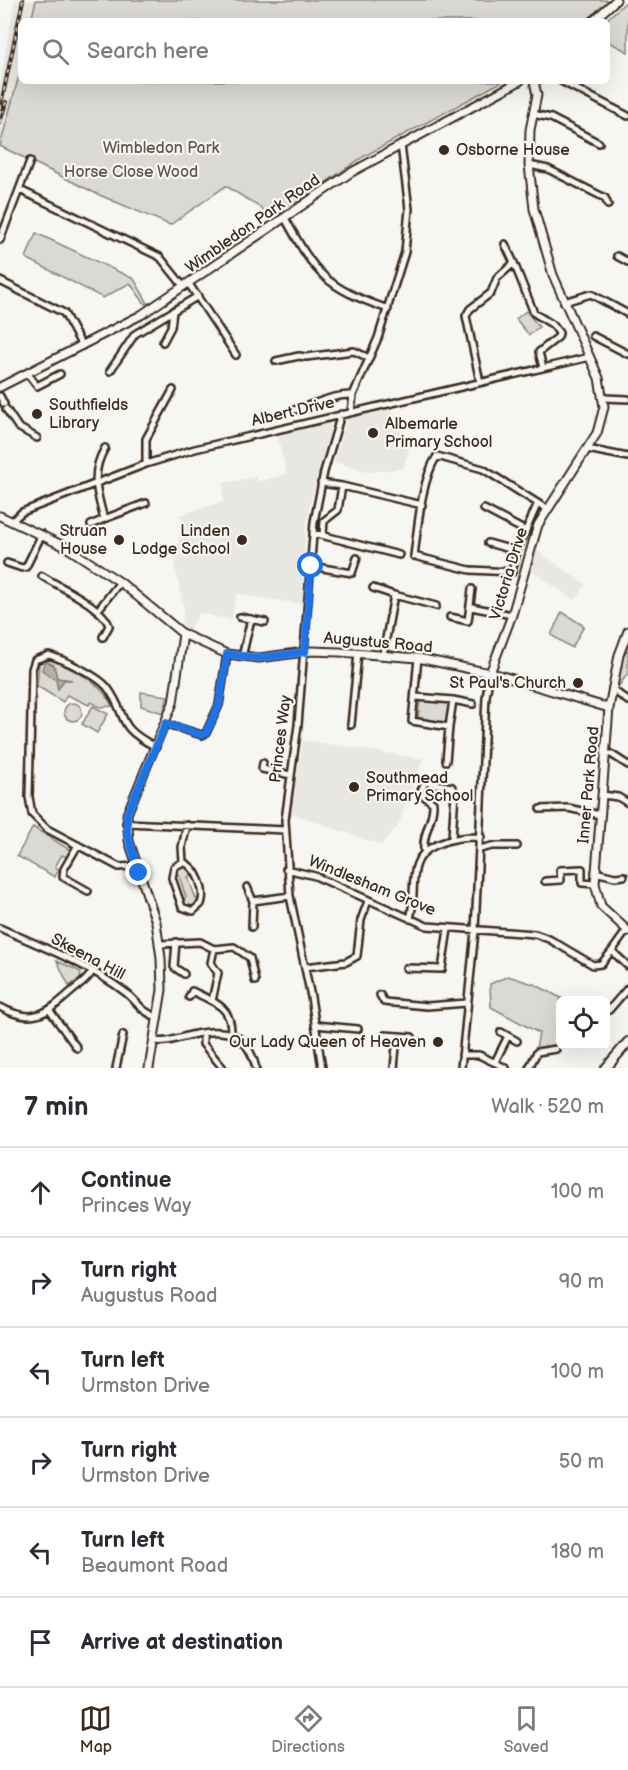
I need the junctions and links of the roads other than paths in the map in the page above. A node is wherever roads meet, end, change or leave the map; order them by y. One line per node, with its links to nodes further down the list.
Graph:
1 (616, 0): 2 (street)
2 (596, 18)
3 (514, 84): 9 (street, Wimbledon Park Road)
4 (535, 84): 6 (street, Victoria Drive)
5 (567, 84): 7 (street)
6 (532, 114): 8 (street); 11 (street, Victoria Drive)
7 (628, 116)
8 (599, 143)
9 (401, 145): 14 (street, Wimbledon Park Road); 24 (street)
10 (30, 161): 12 (street)
11 (528, 165): 13 (street); 23 (street, Victoria Drive)
12 (20, 190): 15 (street); 21 (street)
13 (608, 205)
14 (285, 218): 21 (street, Wimbledon Park Road); 24 (street)
15 (0, 240)
16 (505, 244): 19 (street)
17 (616, 256): 18 (street)
18 (628, 262)
19 (514, 263): 35 (street); 39 (street)
20 (0, 281): 29 (street)
21 (187, 286): 22 (street); 29 (street, Wimbledon Park Road)
22 (198, 296): 25 (street); 31 (street)
23 (564, 302): 26 (street); 32 (street, Victoria Drive)
24 (388, 309): 33 (street)
25 (173, 312): 28 (street); 36 (street)
26 (628, 314)
27 (593, 336): 30 (street)
28 (163, 342)
29 (82, 346): 37 (street, Wimbledon Park Road)
30 (628, 354)
31 (236, 355)
32 (590, 357): 35 (street, Albert Drive); 44 (street, Victoria Drive)
33 (369, 358): 34 (street); 42 (street)
34 (276, 361)
35 (543, 369): 39 (street, Albert Drive)
36 (110, 371)
37 (27, 374): 38 (street); 40 (street, Wimbledon Park Road)
38 (60, 374)
39 (480, 382): 47 (street, Albert Drive)
40 (0, 387)
41 (173, 390): 53 (street)
42 (353, 395): 46 (street); 47 (street)
43 (0, 396): 49 (street)
44 (604, 398): 45 (street); 51 (street, Victoria Drive)
45 (628, 399)
46 (294, 410)
47 (351, 412): 48 (street, Albert Drive)
48 (341, 414): 53 (street, Albert Drive); 54 (street, Princes Way)
49 (37, 438)
50 (105, 448): 55 (street)
51 (587, 449): 52 (street); 61 (street, Victoria Drive)
52 (628, 457)
53 (146, 464): 55 (street, Albert Drive)
54 (321, 483): 56 (street); 67 (street, Princes Way)
55 (94, 484): 63 (street); 64 (street, Albert Drive)
56 (342, 486): 58 (street); 69 (street)
57 (146, 503): 63 (street)
58 (422, 505): 59 (street); 76 (street)
59 (537, 505): 61 (street); 66 (street)
60 (484, 509): 66 (street)
61 (547, 509): 79 (street, Victoria Drive)
62 (0, 516): 64 (street, Augustus Road)
63 (104, 519): 65 (street)
64 (12, 521): 68 (street, Augustus Road)
65 (91, 525)
66 (524, 530): 71 (street)
67 (313, 533): 69 (street); 75 (street, Princes Way)
68 (42, 534): 74 (street); 78 (street, Augustus Road)
69 (323, 535): 72 (street)
70 (488, 543): 71 (street)
71 (517, 551): 76 (street)
72 (399, 555)
73 (357, 558): 75 (street)
74 (7, 563)
75 (311, 566): 94 (street, Princes Way)
76 (512, 572): 79 (street)
77 (42, 576): 85 (street)
78 (120, 582): 85 (street); 92 (street, Augustus Road)
79 (521, 582): 86 (street, Victoria Drive)
80 (373, 588): 82 (street)
81 (472, 589): 84 (street)
82 (394, 595): 83 (street); 97 (street)
83 (436, 606)
84 (471, 607): 86 (street); 88 (street)
85 (98, 610): 93 (street)
86 (512, 615): 100 (street, Victoria Drive)
87 (240, 617): 89 (street)
88 (450, 617)
89 (251, 619): 90 (street); 98 (street)
90 (265, 622)
91 (628, 631): 101 (street, Inner Park Road)
92 (183, 634): 96 (street, Augustus Road); 107 (street)
93 (103, 637)
94 (305, 652): 95 (street, Augustus Road); 98 (street, Augustus Road); 115 (street, Princes Way)
95 (358, 653): 97 (street, Augustus Road); 108 (street)
96 (227, 654): 98 (street, Augustus Road); 107 (street)
97 (383, 655): 99 (street, Augustus Road)
98 (242, 657)
99 (418, 658): 100 (street, Augustus Road); 102 (street)
100 (490, 673): 106 (street, Augustus Road); 123 (street, Victoria Drive)
101 (612, 689): 104 (street); 106 (street, Inner Park Road)
102 (416, 697): 103 (street); 109 (street)
103 (453, 700): 105 (street); 109 (street)
104 (628, 701)
105 (473, 704)
106 (609, 708): 111 (street, Inner Park Road)
107 (166, 723): 110 (street)
108 (351, 725)
109 (449, 727): 112 (street)
110 (156, 747): 120 (street); 125 (street)
111 (605, 754): 114 (street); 116 (street, Inner Park Road)
112 (446, 761)
113 (263, 763): 115 (street)
114 (628, 765)
115 (291, 775): 122 (street, Princes Way)
116 (602, 795): 117 (street); 119 (street, Inner Park Road)
117 (628, 803)
118 (540, 809): 119 (street)
119 (600, 815): 132 (street, Inner Park Road)
120 (126, 823): 121 (street); 130 (street)
121 (187, 825): 122 (street); 129 (street)
122 (285, 830): 131 (street, Princes Way)
123 (481, 837): 124 (street); 127 (street, Victoria Drive)
124 (452, 838): 128 (street); 128 (street)
125 (78, 845): 130 (street); 137 (street)
126 (517, 846): 127 (street)
127 (480, 849): 146 (street, Victoria Drive)
128 (424, 850): 141 (street)
129 (183, 862): 129 (street)
130 (136, 866): 148 (street)
131 (286, 869): 138 (street, Princes Way); 140 (street, Windlesham Grove)
132 (595, 872): 133 (street); 135 (street, Inner Park Road)
133 (624, 876)
134 (545, 881): 135 (street)
135 (595, 884): 145 (street, Inner Park Road)
136 (247, 887): 139 (street)
137 (88, 891)
138 (290, 896): 139 (street); 152 (street, Princes Way)
139 (253, 901): 142 (street)
140 (368, 901): 141 (street, Windlesham Grove); 152 (street)
141 (410, 919): 144 (street, Windlesham Grove)
142 (252, 927)
143 (0, 928): 154 (street, Skeena Hill)
144 (448, 929): 146 (street, Windlesham Grove); 153 (street)
145 (628, 930): 150 (street, Windlesham Grove)
146 (475, 931): 150 (street, Windlesham Grove); 161 (street, Victoria Drive)
147 (176, 942): 148 (street); 149 (street); 155 (street)
148 (160, 944): 165 (street)
149 (214, 949): 156 (street); 160 (street)
150 (612, 951): 151 (street)
151 (628, 966)
152 (305, 967): 166 (street, Princes Way)
153 (406, 968)
154 (92, 972): 164 (street); 165 (street, Skeena Hill)
155 (184, 974)
156 (255, 981)
157 (628, 987): 163 (street)
158 (380, 995): 161 (street)
159 (189, 997): 160 (street)
160 (212, 1001): 170 (street)
161 (467, 1003): 181 (street, Victoria Drive)
162 (0, 1007): 164 (street)
163 (610, 1009)
164 (50, 1011): 179 (street)
165 (158, 1017): 176 (street)
166 (315, 1025): 167 (street); 187 (street, Princes Way)
167 (358, 1029)
168 (501, 1032): 174 (street)
169 (203, 1033): 170 (street); 176 (street); 185 (street)
170 (231, 1034): 186 (street)
171 (123, 1035): 183 (street)
172 (385, 1035): 173 (street)
173 (397, 1036): 175 (street); 188 (street)
174 (508, 1036): 177 (street); 182 (street)
175 (412, 1037)
176 (154, 1041): 184 (street)
177 (517, 1041)
178 (628, 1042): 192 (main road)
179 (77, 1048)
180 (556, 1048): 191 (street)
181 (462, 1056): 182 (street); 189 (street, Victoria Drive)
182 (495, 1062): 190 (street)
183 (116, 1068)
184 (149, 1068)
185 (223, 1068)
186 (256, 1068)
187 (322, 1068)
188 (394, 1068)
189 (461, 1068)
190 (506, 1068)
191 (529, 1068)
192 (606, 1068)

